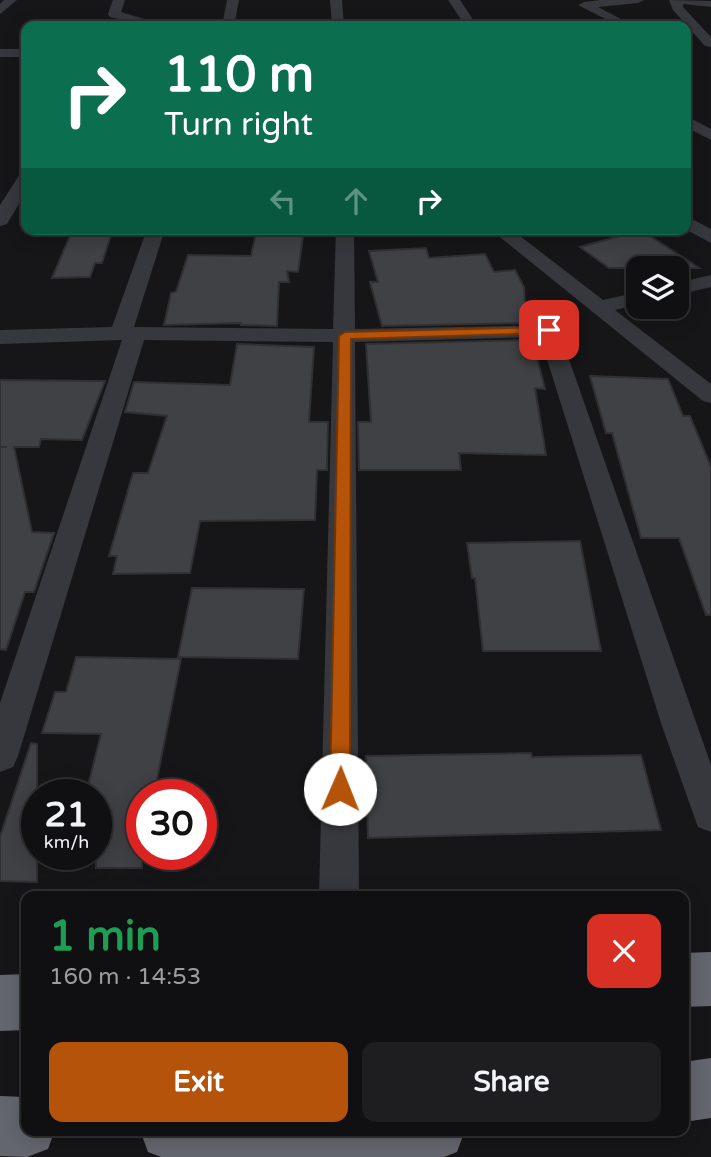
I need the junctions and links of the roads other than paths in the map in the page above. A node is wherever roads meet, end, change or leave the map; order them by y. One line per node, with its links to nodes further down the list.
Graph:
1 (11, 0): 10 (street)
2 (119, 0): 11 (street)
3 (233, 0): 12 (street)
4 (336, 0): 13 (street)
5 (454, 0): 14 (street)
6 (638, 0): 8 (street)
7 (677, 0): 9 (street); 16 (street)
8 (579, 2): 15 (street)
9 (711, 4)
10 (0, 10)
11 (142, 21)
12 (230, 21)
13 (338, 21)
14 (468, 21)
15 (618, 21)
16 (686, 21)
17 (691, 25): 18 (street)
18 (710, 43)
19 (21, 52): 20 (street)
20 (0, 53)
21 (691, 124): 22 (street)
22 (711, 135)
23 (21, 186): 24 (street)
24 (0, 220)
25 (691, 225): 29 (street)
26 (154, 235): 34 (street)
27 (345, 235): 35 (street)
28 (506, 235): 33 (street)
29 (711, 237)
30 (711, 281): 31 (street)
31 (689, 286)
32 (626, 301): 33 (street)
33 (597, 308): 37 (street)
34 (128, 333): 35 (street); 36 (street); 38 (street)
35 (345, 336): 39 (street); 40 (street)
36 (0, 337)
37 (711, 396)
38 (0, 757)
39 (711, 814)
40 (339, 891)
41 (711, 979): 42 (highway)
42 (689, 980)
43 (0, 1003): 44 (highway)
44 (21, 1003)
45 (711, 1088): 46 (highway)
46 (689, 1091)
47 (0, 1126): 48 (highway)
48 (21, 1127)
49 (301, 1136): 50 (highway)
50 (410, 1141)

